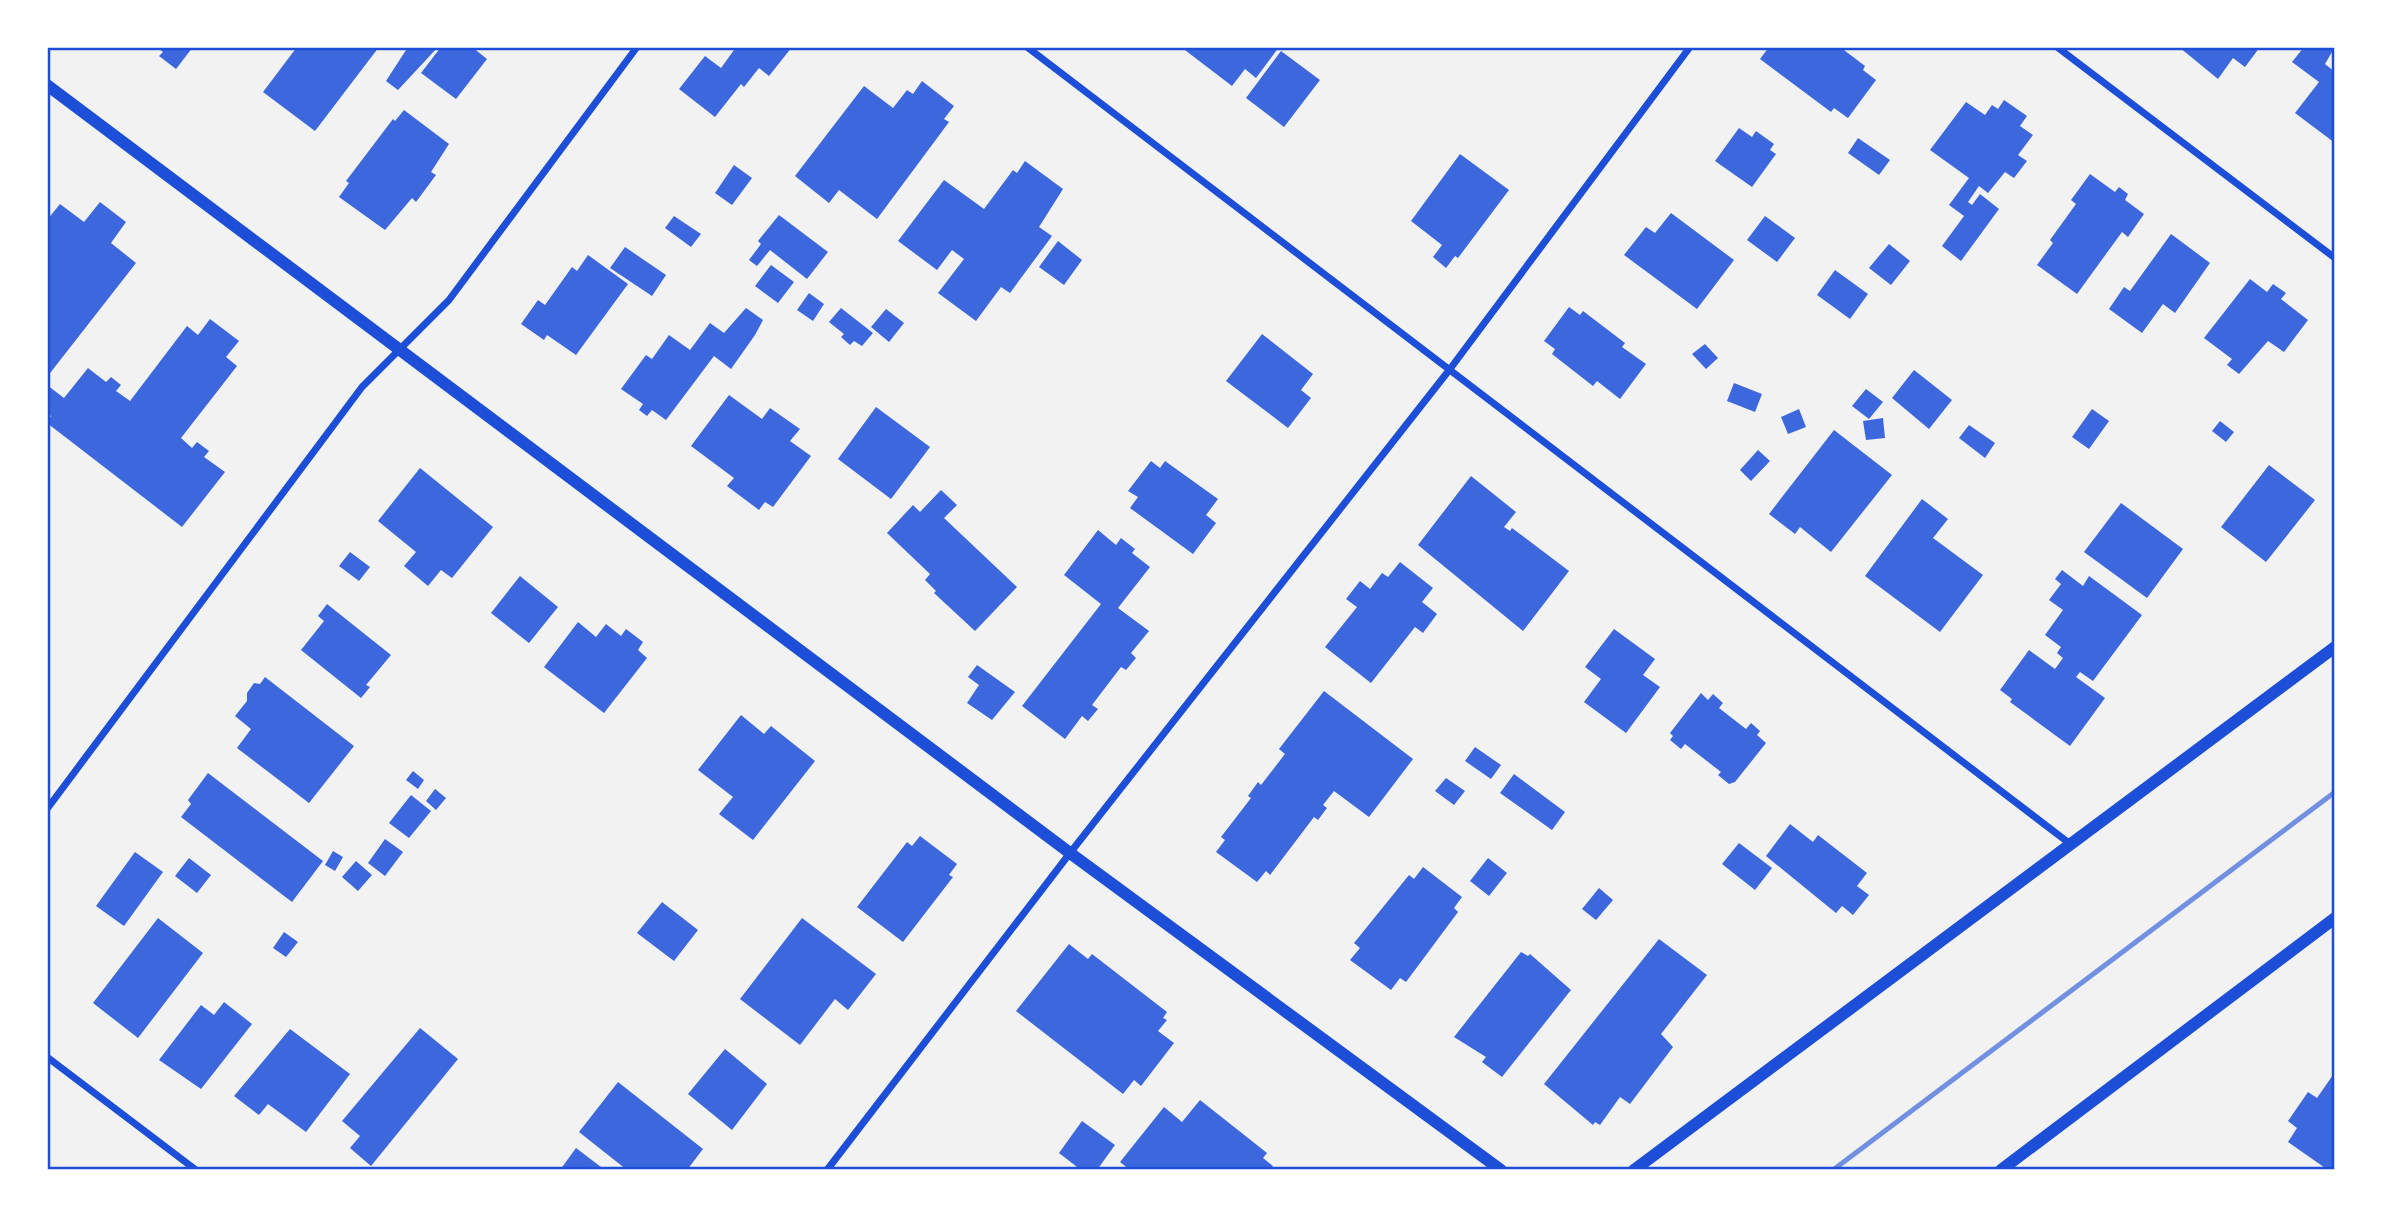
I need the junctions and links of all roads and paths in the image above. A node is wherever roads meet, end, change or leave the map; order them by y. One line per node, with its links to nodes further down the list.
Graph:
1 (637, 47): 7 (street)
2 (1027, 47): 8 (street)
3 (1690, 47): 8 (street)
4 (2057, 47): 6 (street)
5 (47, 85): 7 (street)
6 (2335, 258)
7 (399, 350): 10 (street); 12 (street)
8 (1451, 369): 11 (street); 12 (street)
9 (2335, 647): 11 (street)
10 (47, 809)
11 (2069, 844): 18 (street)
12 (1070, 853): 16 (street); 17 (street)
13 (2335, 918): 19 (street)
14 (47, 1057): 15 (street)
15 (197, 1170)
16 (827, 1170)
17 (1501, 1170)
18 (1634, 1170)
19 (2001, 1170)

